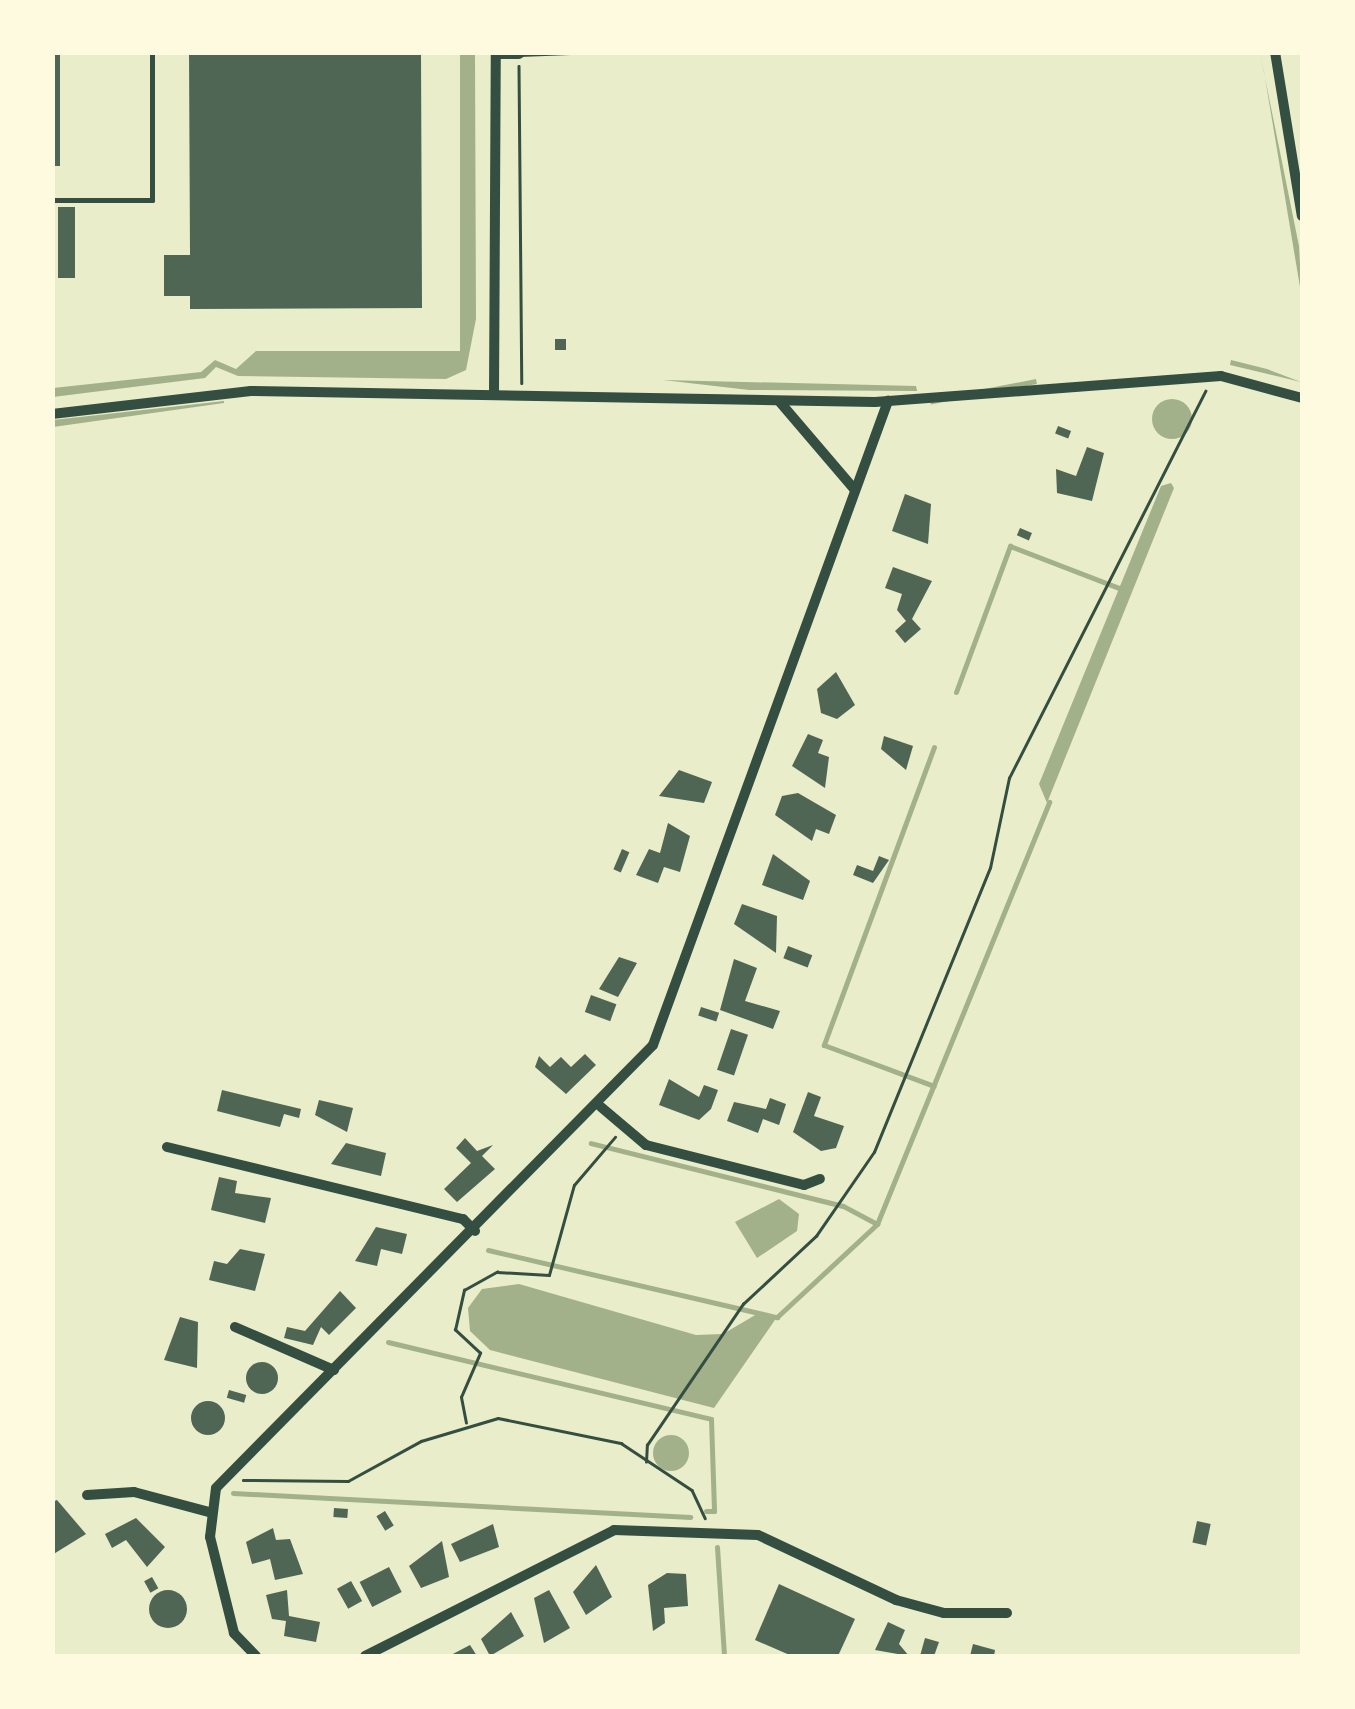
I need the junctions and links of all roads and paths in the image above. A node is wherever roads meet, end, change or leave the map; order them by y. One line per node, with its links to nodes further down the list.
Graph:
1 (152, 52): 6 (lane)
2 (570, 52): 5 (lane)
3 (1275, 52): 7 (street)
4 (496, 53): 5 (street); 9 (street)
5 (519, 54): 10 (path)
6 (52, 200)
7 (1302, 216)
8 (1210, 377): 11 (street); 13 (street); 24 (path)
9 (494, 394): 10 (street); 14 (street)
10 (522, 394): 12 (street)
11 (1302, 398)
12 (779, 401): 13 (street); 15 (street)
13 (888, 401): 15 (street)
14 (52, 414)
15 (856, 490): 16 (street)
16 (601, 1107): 19 (street); 20 (street)
17 (609, 1143): 23 (path)
18 (167, 1147): 20 (street)
19 (820, 1179)
20 (476, 1231): 22 (street)
21 (235, 1327): 22 (street)
22 (334, 1370): 25 (street)
23 (466, 1423): 24 (path); 25 (path)
24 (646, 1462): 28 (path)
25 (232, 1472): 27 (street)
26 (87, 1496): 27 (street)
27 (209, 1512): 30 (street)
28 (706, 1529): 29 (street); 31 (street)
29 (1007, 1613)
30 (256, 1656)
31 (365, 1656)

